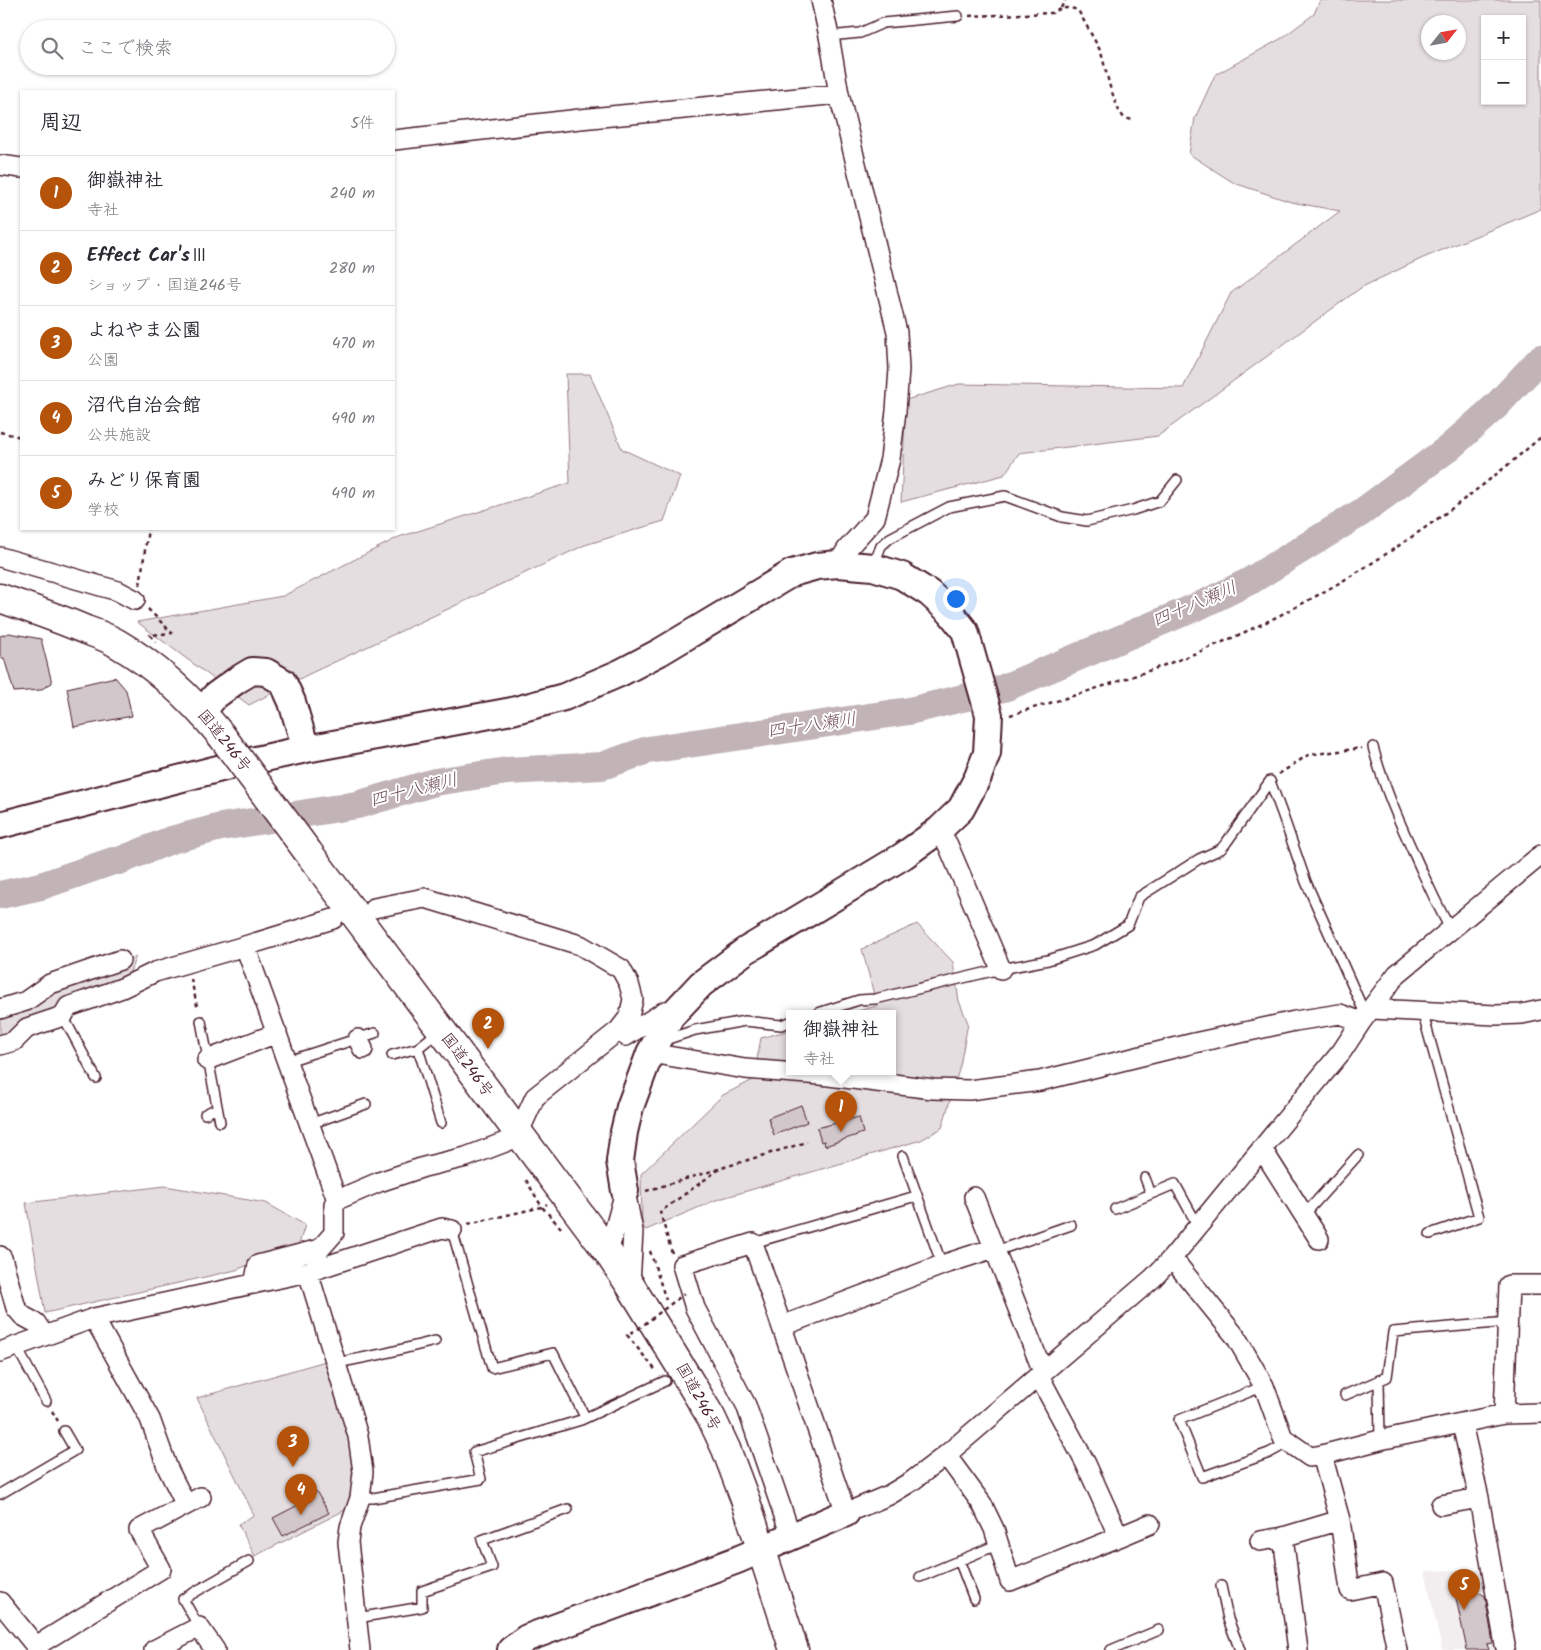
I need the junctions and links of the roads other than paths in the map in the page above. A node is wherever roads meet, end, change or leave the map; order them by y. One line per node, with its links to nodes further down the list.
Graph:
1 (821, 0): 3 (street)
2 (958, 16): 3 (lane)
3 (829, 36): 4 (street)
4 (839, 94): 5 (street); 10 (street)
5 (395, 140)
6 (0, 165): 7 (street)
7 (20, 168)
8 (1177, 480): 11 (lane)
9 (0, 557): 13 (street)
10 (838, 564): 11 (street); 16 (street)
11 (873, 567): 18 (street)
12 (0, 598): 14 (highway, 国道246号)
13 (136, 599)
14 (202, 712): 16 (street); 35 (highway, 国道246号, bridge)
15 (1373, 747): 22 (lane)
16 (306, 749): 17 (street)
17 (0, 825)
18 (939, 830): 25 (street); 31 (street)
19 (1541, 855): 22 (street)
20 (374, 908): 36 (street)
21 (333, 919): 23 (street)
22 (1452, 930): 32 (street)
23 (245, 946): 30 (street); 37 (street)
24 (120, 960): 26 (street)
25 (1000, 969): 27 (lane); 32 (lane)
26 (0, 1009)
27 (827, 1010)
28 (1422, 1010): 29 (street); 32 (street); 69 (lane)
29 (1541, 1010)
30 (63, 1016): 39 (street); 47 (lane)
31 (671, 1016): 36 (street); 40 (street)
32 (1366, 1016): 46 (street); 55 (street)
33 (201, 1021): 43 (lane)
34 (786, 1023): 40 (lane)
35 (441, 1030): 41 (lane); 54 (highway, 国道246号)
36 (619, 1030): 54 (street)
37 (277, 1033): 43 (street); 44 (street)
38 (365, 1040): 44 (lane)
39 (0, 1045)
40 (654, 1046): 45 (street); 59 (street)
41 (418, 1048): 42 (lane); 52 (lane)
42 (392, 1055)
43 (207, 1060): 49 (lane)
44 (288, 1061): 53 (street)
45 (786, 1072)
46 (828, 1075)
47 (96, 1078)
48 (366, 1104): 53 (lane)
49 (217, 1108): 50 (lane); 51 (lane)
50 (205, 1114)
51 (220, 1122)
52 (441, 1123)
53 (310, 1124): 63 (street)
54 (518, 1134): 63 (street); 73 (highway, 国道246号)
55 (1262, 1148): 65 (street); 67 (street)
56 (1358, 1155): 65 (lane)
57 (903, 1156): 61 (lane)
58 (1145, 1178): 60 (lane)
59 (626, 1194): 73 (street); 79 (street)
60 (1151, 1194): 64 (lane); 67 (lane)
61 (916, 1196): 71 (lane); 76 (lane)
62 (974, 1197): 72 (street)
63 (337, 1200): 78 (street)
64 (1115, 1209)
65 (1304, 1215): 70 (street)
66 (1071, 1225): 72 (lane)
67 (1199, 1227): 75 (street)
68 (452, 1230): 77 (street); 96 (lane)
69 (1430, 1234)
70 (1319, 1239)
71 (753, 1243): 83 (street); 111 (street)
72 (995, 1249): 76 (street); 88 (street)
73 (607, 1251): 79 (highway, 国道246号)
74 (0, 1256): 84 (street)
75 (1172, 1258): 88 (street); 91 (street)
76 (942, 1265): 83 (street)
77 (308, 1272): 78 (street); 87 (street)
78 (254, 1284): 81 (street)
79 (630, 1285): 116 (highway, 国道246号)
80 (1541, 1285): 82 (street)
81 (94, 1318): 84 (street); 127 (street)
82 (1508, 1322): 89 (lane); 95 (street)
83 (782, 1326): 108 (street)
84 (44, 1335): 86 (street)
85 (435, 1341): 87 (lane)
86 (8, 1349): 93 (lane)
87 (337, 1363): 104 (street)
88 (1041, 1374): 101 (street); 112 (street)
89 (1379, 1380): 92 (lane); 99 (lane)
90 (664, 1381): 96 (lane)
91 (1264, 1386): 100 (street); 100 (lane)
92 (1345, 1395)
93 (46, 1401)
94 (1541, 1413): 95 (street)
95 (1504, 1414): 97 (street)
96 (586, 1417): 104 (lane)
97 (1462, 1424): 99 (street); 105 (street)
98 (64, 1432): 103 (lane)
99 (1380, 1440): 102 (street)
100 (1289, 1442): 102 (street)
101 (946, 1455): 108 (street); 115 (street)
102 (1322, 1455): 109 (street)
103 (0, 1494)
104 (360, 1498): 123 (street)
105 (1479, 1498): 106 (street); 126 (street)
106 (1441, 1505)
107 (568, 1509): 123 (lane)
108 (846, 1513): 111 (street)
109 (1340, 1520): 113 (street); 136 (street)
110 (1150, 1524): 112 (street)
111 (791, 1536): 116 (street)
112 (1119, 1537): 115 (street)
113 (1283, 1537): 114 (street); 135 (street)
114 (1260, 1542)
115 (998, 1544): 117 (lane)
116 (760, 1549): 131 (street); 132 (highway, 国道246号)
117 (959, 1560): 119 (lane); 121 (lane)
118 (249, 1561): 124 (lane)
119 (920, 1577)
120 (1221, 1586): 134 (lane)
121 (974, 1599)
122 (2, 1610): 127 (street)
123 (357, 1618): 130 (street)
124 (199, 1627): 128 (street); 129 (street)
125 (1159, 1630): 133 (lane)
126 (1505, 1645)
127 (38, 1648)
128 (154, 1650)
129 (215, 1650)
130 (360, 1650)
131 (511, 1650)
132 (794, 1650)
133 (1111, 1650)
134 (1240, 1650)
135 (1298, 1650)
136 (1397, 1650)

